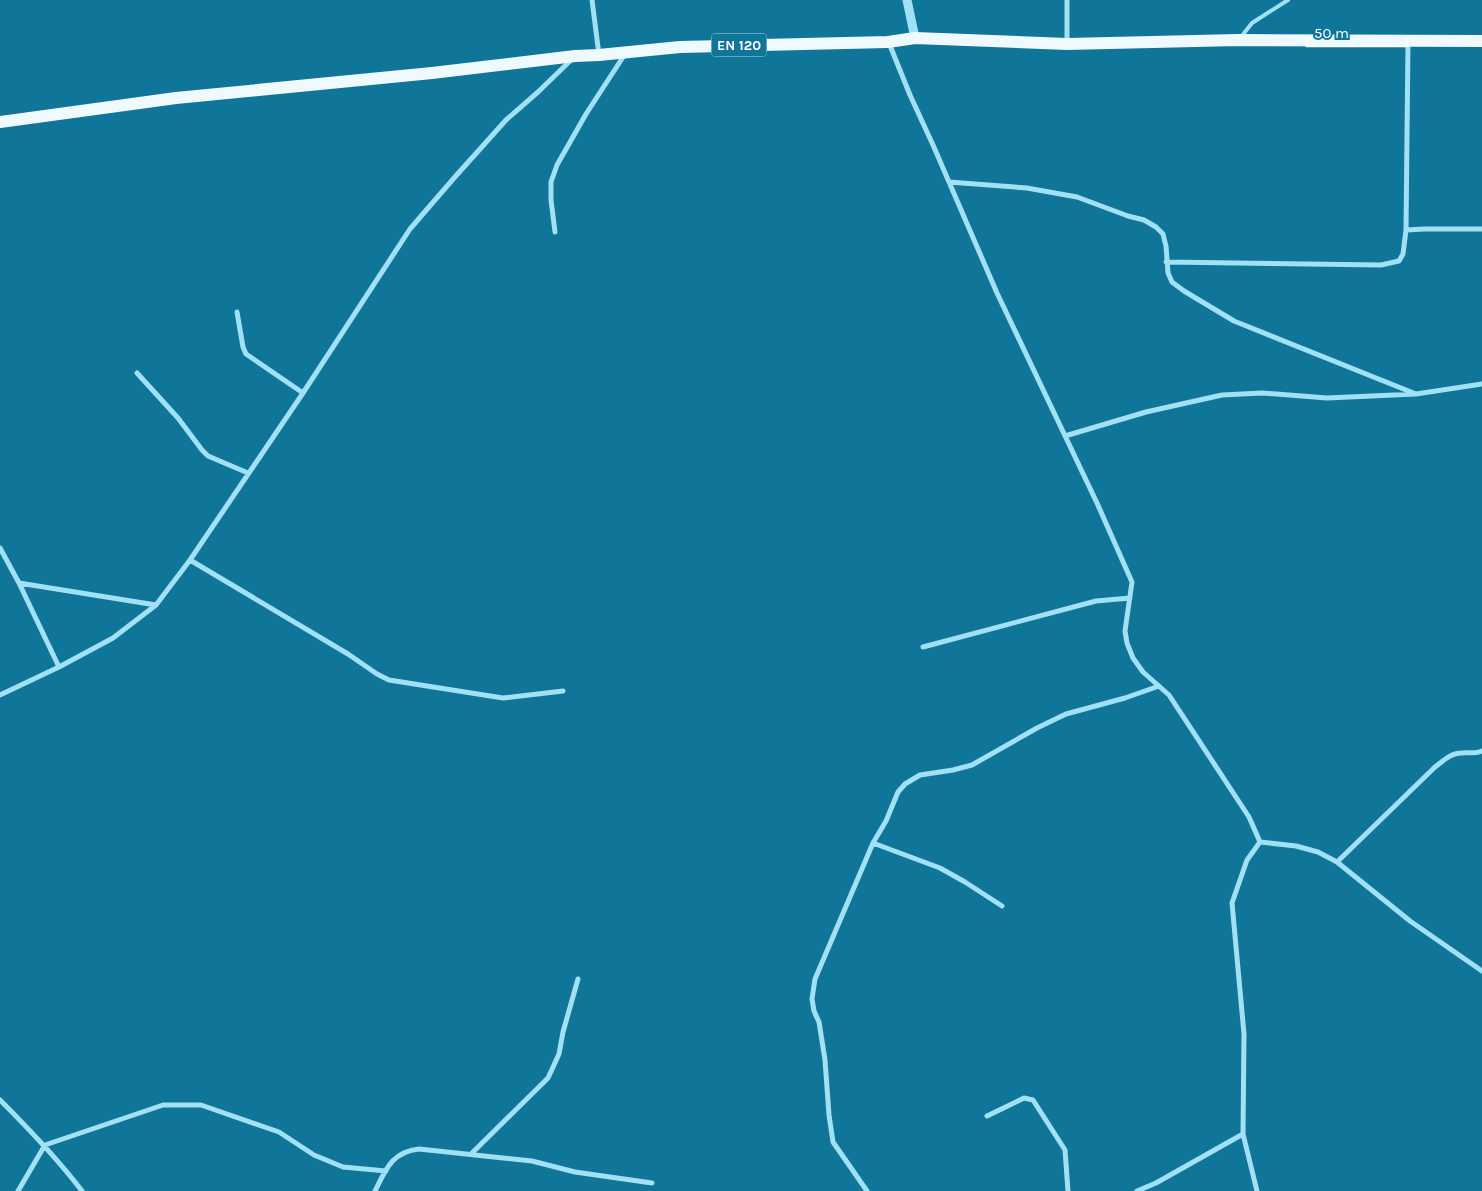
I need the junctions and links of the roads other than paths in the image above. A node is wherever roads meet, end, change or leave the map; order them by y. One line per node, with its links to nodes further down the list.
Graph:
1 (592, 0): 12 (street)
2 (907, 0): 5 (street)
3 (1067, 0): 10 (street)
4 (1288, 0): 6 (lane)
5 (915, 38): 9 (main road, EN 120); 10 (main road, EN 120)
6 (1238, 40): 7 (main road, EN 120); 10 (main road, EN 120)
7 (1408, 41): 8 (main road, EN 120); 17 (street)
8 (1482, 41)
9 (888, 42): 11 (main road, EN 120); 15 (street)
10 (1067, 44)
11 (626, 52): 12 (main road, EN 120); 18 (street)
12 (599, 55): 13 (main road, EN 120)
13 (575, 56): 14 (main road, EN 120); 23 (street)
14 (0, 122)
15 (949, 182): 19 (street); 25 (street)
16 (1482, 229): 17 (street)
17 (1406, 230): 19 (street)
18 (555, 232)
19 (1166, 262): 24 (street)
20 (237, 312): 23 (street)
21 (137, 372): 26 (street)
22 (1482, 384): 24 (street)
23 (303, 393): 26 (street)
24 (1416, 394): 25 (street)
25 (1065, 436): 30 (street)
26 (248, 474): 28 (street)
27 (0, 548): 29 (street)
28 (190, 560): 31 (street); 35 (street)
29 (19, 584): 31 (street); 33 (street)
30 (1130, 598): 32 (street); 34 (street)
31 (156, 605): 33 (street)
32 (923, 648)
33 (59, 667): 36 (street)
34 (1159, 686): 38 (street); 39 (street)
35 (563, 691)
36 (0, 695)
37 (1482, 751): 40 (street)
38 (1260, 842): 40 (street); 46 (street)
39 (873, 844): 41 (street); 54 (street)
40 (1337, 862): 42 (street)
41 (1002, 906)
42 (1482, 971)
43 (578, 979): 48 (street)
44 (0, 1100): 47 (street)
45 (987, 1116): 55 (street)
46 (1243, 1134): 56 (street); 57 (street)
47 (45, 1145): 49 (street); 51 (street); 52 (street)
48 (471, 1154): 49 (street); 50 (street)
49 (386, 1170): 53 (street)
50 (652, 1183)
51 (18, 1191)
52 (82, 1191)
53 (375, 1191)
54 (867, 1191)
55 (1068, 1191)
56 (1137, 1191)
57 (1257, 1191)

